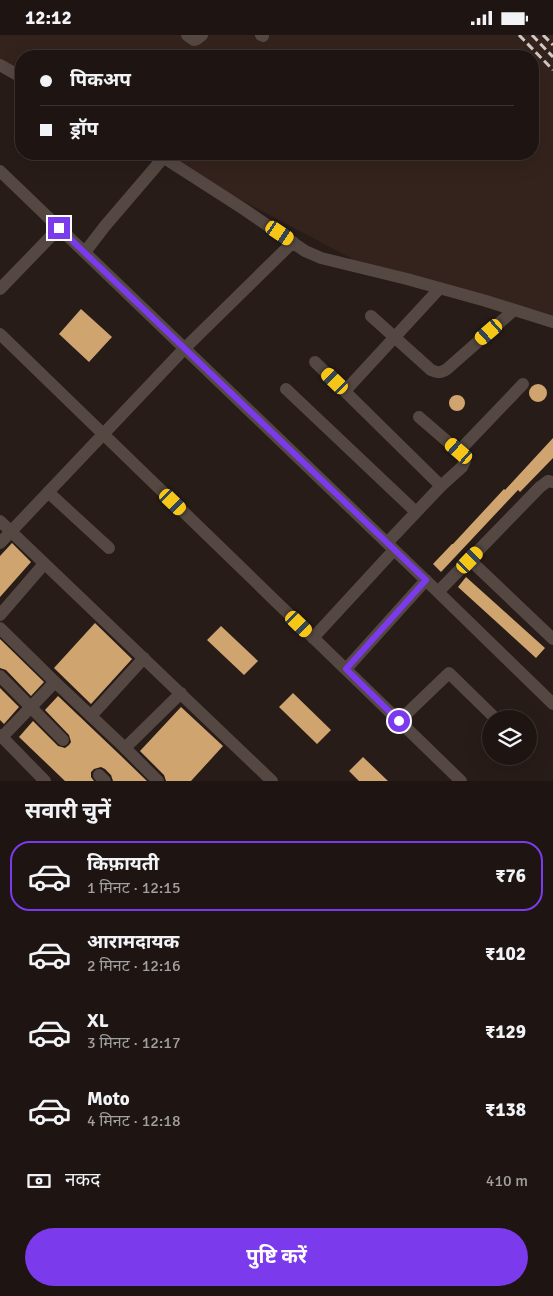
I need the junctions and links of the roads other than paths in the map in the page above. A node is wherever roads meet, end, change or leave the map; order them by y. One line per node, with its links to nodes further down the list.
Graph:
1 (187, 35): 2 (street)
2 (202, 35)
3 (0, 65): 4 (street)
4 (15, 74)
5 (157, 160): 10 (street)
6 (169, 160): 9 (street)
7 (0, 171): 8 (street)
8 (59, 228): 10 (street); 12 (street)
9 (293, 242): 11 (street); 18 (street)
10 (85, 252): 18 (street)
11 (440, 288): 13 (street); 17 (street)
12 (0, 289)
13 (514, 310): 15 (street); 17 (street)
14 (371, 316): 17 (street)
15 (553, 322)
16 (0, 334): 24 (street)
17 (394, 338): 22 (street)
18 (185, 348): 24 (street); 33 (street)
19 (315, 362): 22 (street)
20 (523, 384): 25 (street)
21 (286, 389): 29 (street)
22 (344, 391): 27 (street)
23 (420, 417): 25 (street)
24 (103, 434): 28 (street); 41 (street)
25 (459, 451): 27 (street)
26 (553, 482): 35 (street)
27 (440, 486): 29 (street)
28 (48, 492): 31 (street); 34 (street)
29 (416, 512): 33 (street)
30 (0, 521): 31 (street)
31 (11, 532): 32 (street); 36 (street)
32 (0, 543)
33 (390, 546): 37 (street); 41 (street)
34 (109, 548)
35 (470, 560): 38 (street); 42 (street)
36 (44, 563): 39 (street); 43 (street)
37 (426, 580): 38 (street); 44 (street)
38 (438, 592): 48 (street)
39 (0, 615)
40 (0, 628): 46 (street)
41 (313, 638): 44 (street)
42 (553, 639)
43 (144, 658): 47 (street); 51 (street)
44 (346, 669): 52 (street)
45 (0, 676): 49 (street)
46 (55, 682): 49 (street); 51 (street)
47 (181, 693): 55 (street); 58 (street)
48 (553, 704)
49 (31, 708): 53 (street); 54 (street)
50 (487, 710): 52 (street)
51 (91, 716): 55 (street)
52 (399, 721): 59 (street)
53 (1, 736): 56 (street)
54 (63, 740)
55 (125, 748): 57 (street)
56 (45, 781)
57 (158, 781)
58 (272, 781)
59 (461, 781)

